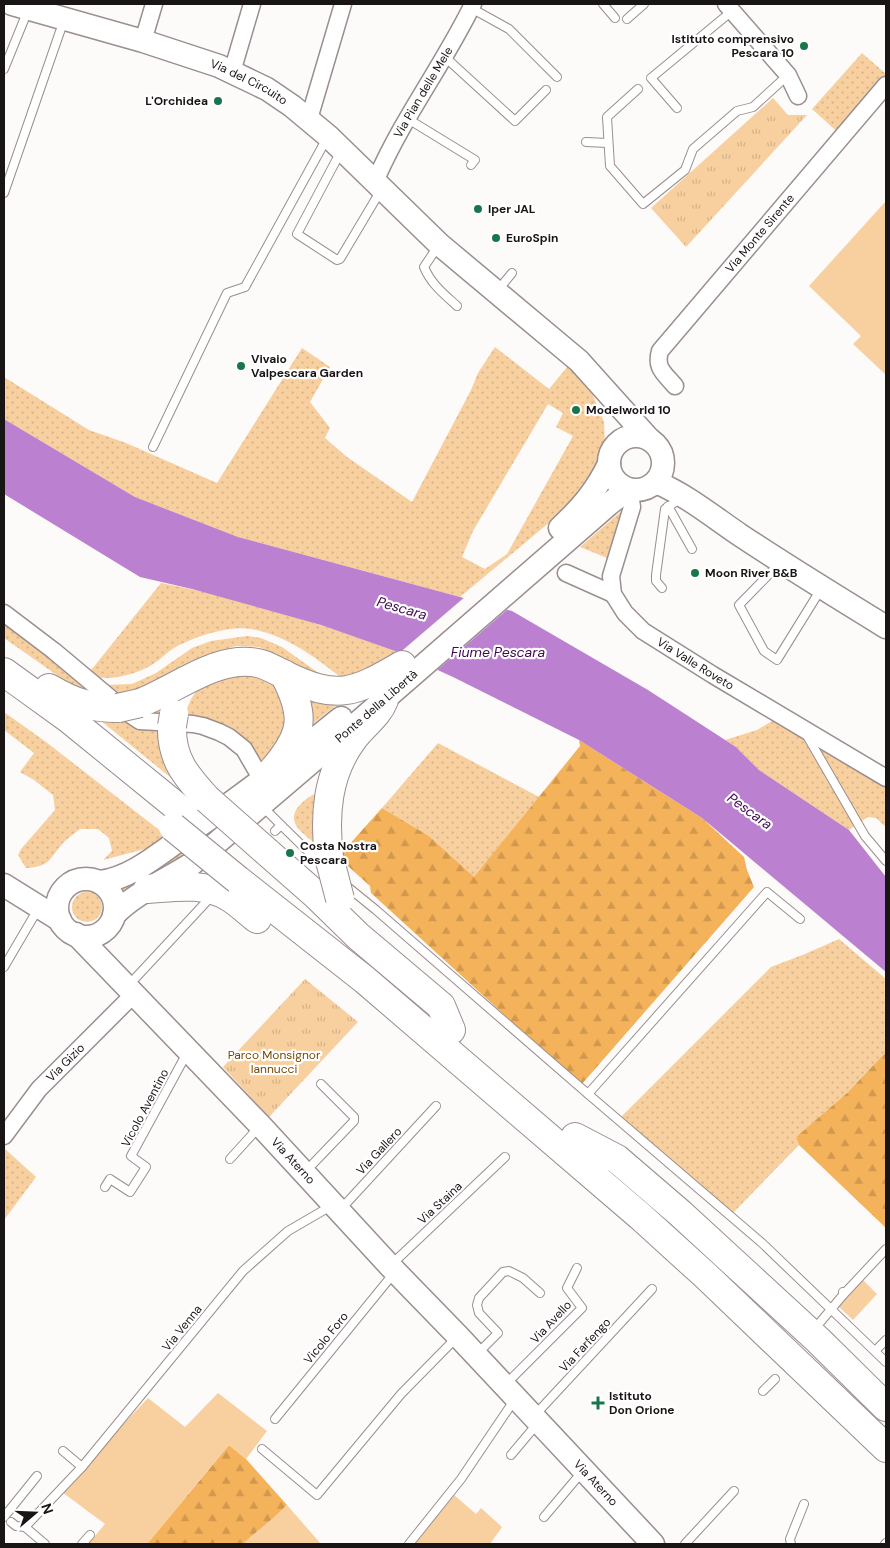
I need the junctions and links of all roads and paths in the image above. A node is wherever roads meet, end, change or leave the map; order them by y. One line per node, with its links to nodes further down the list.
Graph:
1 (154, 4): 12 (street)
2 (252, 4): 15 (street)
3 (343, 4): 23 (street)
4 (603, 4): 10 (lane)
5 (644, 4): 11 (lane)
6 (20, 6): 9 (main road, Via del Circuito); 14 (lane)
7 (472, 6): 13 (street, Via Pian delle Mele); 17 (lane)
8 (728, 7): 16 (street); 22 (lane)
9 (64, 18): 12 (main road, Via del Circuito); 30 (lane)
10 (615, 18)
11 (627, 19)
12 (143, 41): 15 (main road, Via del Circuito)
13 (445, 57): 20 (lane); 24 (street, Via Pian delle Mele)
14 (4, 69)
15 (232, 72): 23 (main road, Via del Circuito)
16 (788, 76): 21 (street); 27 (lane)
17 (557, 77)
18 (886, 84): 36 (street, Via Monte Sirente)
19 (638, 89): 27 (lane)
20 (546, 90)
21 (798, 96)
22 (677, 108)
23 (309, 119): 26 (main road, Via del Circuito)
24 (408, 120): 28 (lane); 29 (street, Via Pian delle Mele)
25 (586, 142): 27 (lane)
26 (335, 143): 29 (main road, Via del Circuito); 29 (lane); 39 (lane)
27 (608, 143)
28 (471, 165)
29 (378, 185): 31 (main road, Via del Circuito)
30 (4, 193)
31 (439, 244): 33 (main road, Via del Circuito); 34 (lane)
32 (512, 273): 33 (lane)
33 (496, 292): 35 (main road, Via del Circuito)
34 (457, 306)
35 (595, 377): 37 (main road, Via del Circuito); 38 (main road, Via del Circuito)
36 (676, 386)
37 (649, 440): 38 (main road); 41 (main road)
38 (619, 443): 40 (main road)
39 (153, 446)
40 (609, 464): 42 (main road); 45 (main road, Ponte della Libertà)
41 (660, 472): 42 (main road); 47 (main road)
42 (628, 490): 45 (main road, Ponte della Libertà); 51 (street)
43 (680, 499): 44 (lane)
44 (668, 506): 46 (lane); 50 (lane)
45 (564, 534): 54 (main road, Ponte della Libertà); 59 (main road, Ponte della Libertà)
46 (692, 549)
47 (782, 561): 49 (main road); 49 (lane)
48 (566, 573): 51 (street)
49 (822, 587): 53 (main road)
50 (662, 588)
51 (613, 594): 61 (street, Via Valle Roveto)
52 (4, 613): 62 (street)
53 (886, 627)
54 (402, 666): 60 (highway)
55 (4, 671): 57 (highway); 65 (highway)
56 (284, 674): 57 (highway); 60 (highway); 62 (highway)
57 (194, 678): 65 (highway)
58 (4, 695): 65 (highway)
59 (384, 700): 60 (highway)
60 (356, 710): 62 (main road, Ponte della Libertà); 64 (main road, Ponte della Libertà); 76 (highway, bridge)
61 (802, 728): 63 (street, Via Valle Roveto); 66 (lane)
62 (268, 775): 68 (main road, Ponte della Libertà)
63 (886, 778)
64 (262, 805): 67 (lane); 71 (main road, Ponte della Libertà)
65 (189, 814): 67 (highway, bridge); 67 (highway, bridge)
66 (886, 861)
67 (244, 866): 71 (highway); 76 (highway); 78 (lane); 79 (highway); 82 (lane); 91 (highway)
68 (100, 882): 69 (main road); 74 (main road)
69 (66, 886): 70 (main road, Via Aterno); 75 (main road)
70 (8, 887): 72 (main road, Via Aterno)
71 (148, 889): 74 (main road, Ponte della Libertà)
72 (39, 907): 75 (main road, Via Aterno); 77 (lane)
73 (800, 919): 82 (lane)
74 (108, 923): 75 (main road); 78 (main road, Via Aterno)
75 (68, 927): 78 (main road, Via Aterno)
76 (358, 936): 79 (highway)
77 (4, 968)
78 (130, 991): 80 (main road, Via Aterno); 85 (street, Via Gizio)
79 (452, 1030): 86 (highway)
80 (188, 1051): 84 (main road, Via Aterno); 90 (lane, Vicolo Aventino)
81 (321, 1084): 89 (lane)
82 (588, 1094): 98 (lane)
83 (436, 1106): 92 (lane, Via Gallero)
84 (260, 1126): 88 (lane); 89 (main road, Via Aterno)
85 (4, 1136)
86 (575, 1137): 108 (highway); 111 (highway)
87 (505, 1157): 95 (lane, Via Staina)
88 (230, 1159)
89 (304, 1173): 92 (main road, Via Aterno)
90 (105, 1187)
91 (624, 1202): 112 (highway); 117 (highway)
92 (336, 1208): 95 (main road, Via Aterno); 116 (lane, Via Venna)
93 (886, 1249): 98 (lane)
94 (578, 1268): 107 (lane, Via Avello)
95 (393, 1269): 100 (main road, Via Aterno); 109 (lane, Vicolo Foro)
96 (652, 1289): 110 (lane, Via Farfengo)
97 (540, 1293): 103 (lane)
98 (832, 1309): 99 (lane); 102 (lane)
99 (817, 1326)
100 (458, 1336): 103 (main road, Via Aterno); 113 (lane)
101 (886, 1340): 102 (lane)
102 (875, 1350): 104 (lane)
103 (476, 1355): 107 (main road, Via Aterno)
104 (886, 1362)
105 (775, 1379): 106 (lane)
106 (764, 1391)
107 (510, 1392): 110 (main road, Via Aterno); 129 (lane)
108 (886, 1407)
109 (275, 1419)
110 (536, 1419): 115 (lane); 118 (main road, Via Aterno)
111 (886, 1426)
112 (886, 1448)
113 (262, 1449)
114 (63, 1452): 116 (lane)
115 (511, 1454)
116 (82, 1467): 125 (lane, Via Venna)
117 (886, 1468)
118 (584, 1470): 123 (lane); 130 (main road, Via Aterno)
119 (37, 1476): 122 (lane)
120 (734, 1491): 131 (lane)
121 (804, 1504): 132 (lane)
122 (4, 1517)
123 (544, 1517)
124 (11, 1522): 125 (lane)
125 (25, 1527): 127 (lane)
126 (90, 1535): 128 (lane)
127 (45, 1544)
128 (82, 1544)
129 (409, 1544)
130 (653, 1544)
131 (685, 1544)
132 (791, 1544)

